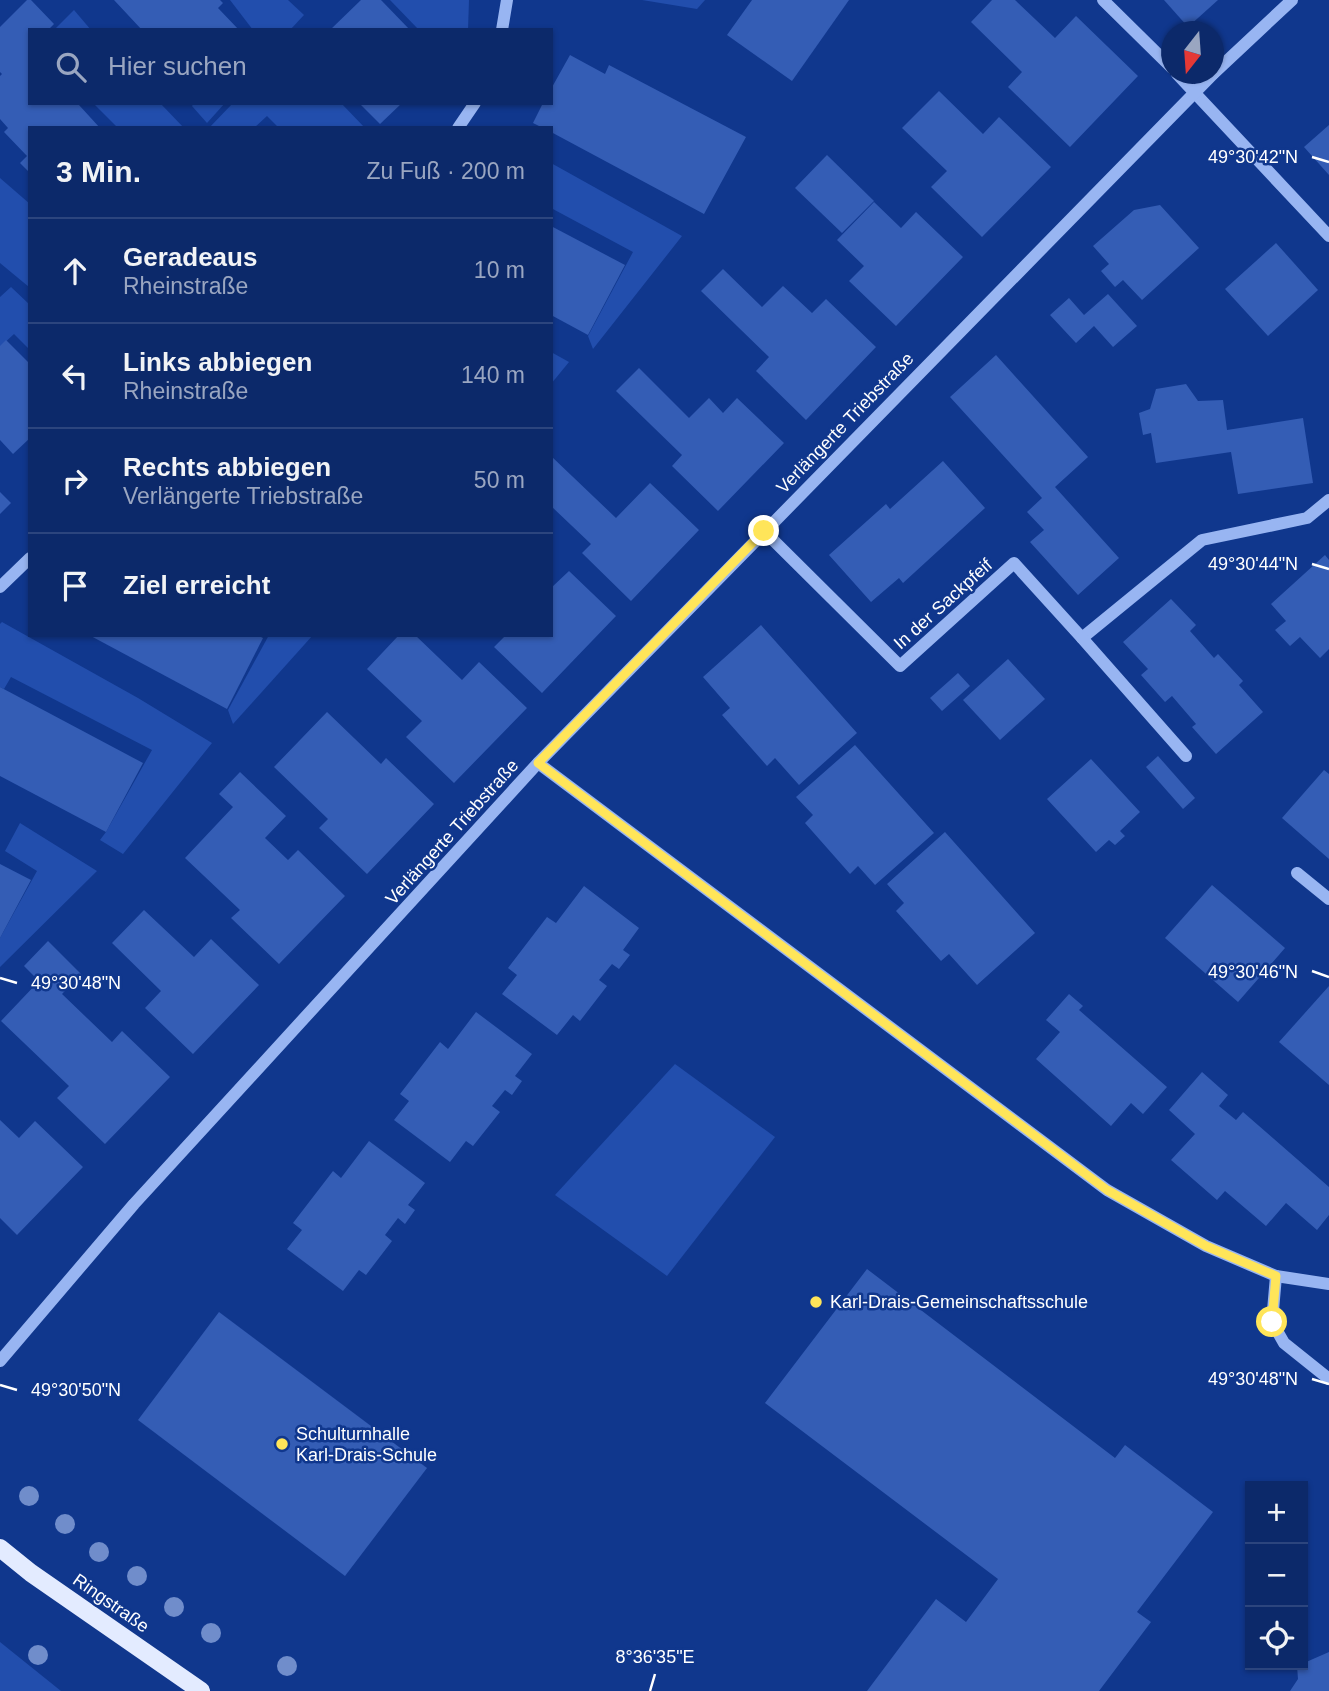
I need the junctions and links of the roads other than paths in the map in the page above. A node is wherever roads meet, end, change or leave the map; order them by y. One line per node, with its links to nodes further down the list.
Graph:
1 (507, 0): 4 (street)
2 (1103, 0): 5 (street)
3 (1292, 0): 6 (street, Verlängerte Triebstraße)
4 (502, 28)
5 (1161, 58)
6 (1224, 63)
7 (1187, 84): 9 (street)
8 (1201, 84): 9 (street, Verlängerte Triebstraße)
9 (1194, 91): 12 (street); 14 (street, Verlängerte Triebstraße)
10 (473, 105): 11 (street)
11 (459, 126)
12 (1329, 236)
13 (1329, 500): 17 (street)
14 (764, 531): 17 (street, In der Sackpfeif); 19 (street, Verlängerte Triebstraße)
15 (28, 560): 16 (street)
16 (0, 587)
17 (1082, 638): 18 (street, In der Sackpfeif)
18 (1186, 756)
19 (538, 763): 22 (street); 24 (street, Verlängerte Triebstraße)
20 (1297, 873): 21 (street)
21 (1329, 899)
22 (1276, 1276): 23 (street); 25 (street)
23 (1329, 1284)
24 (0, 1361)
25 (1329, 1379)
26 (0, 1548): 27 (main road, Ringstraße)
27 (201, 1691)

